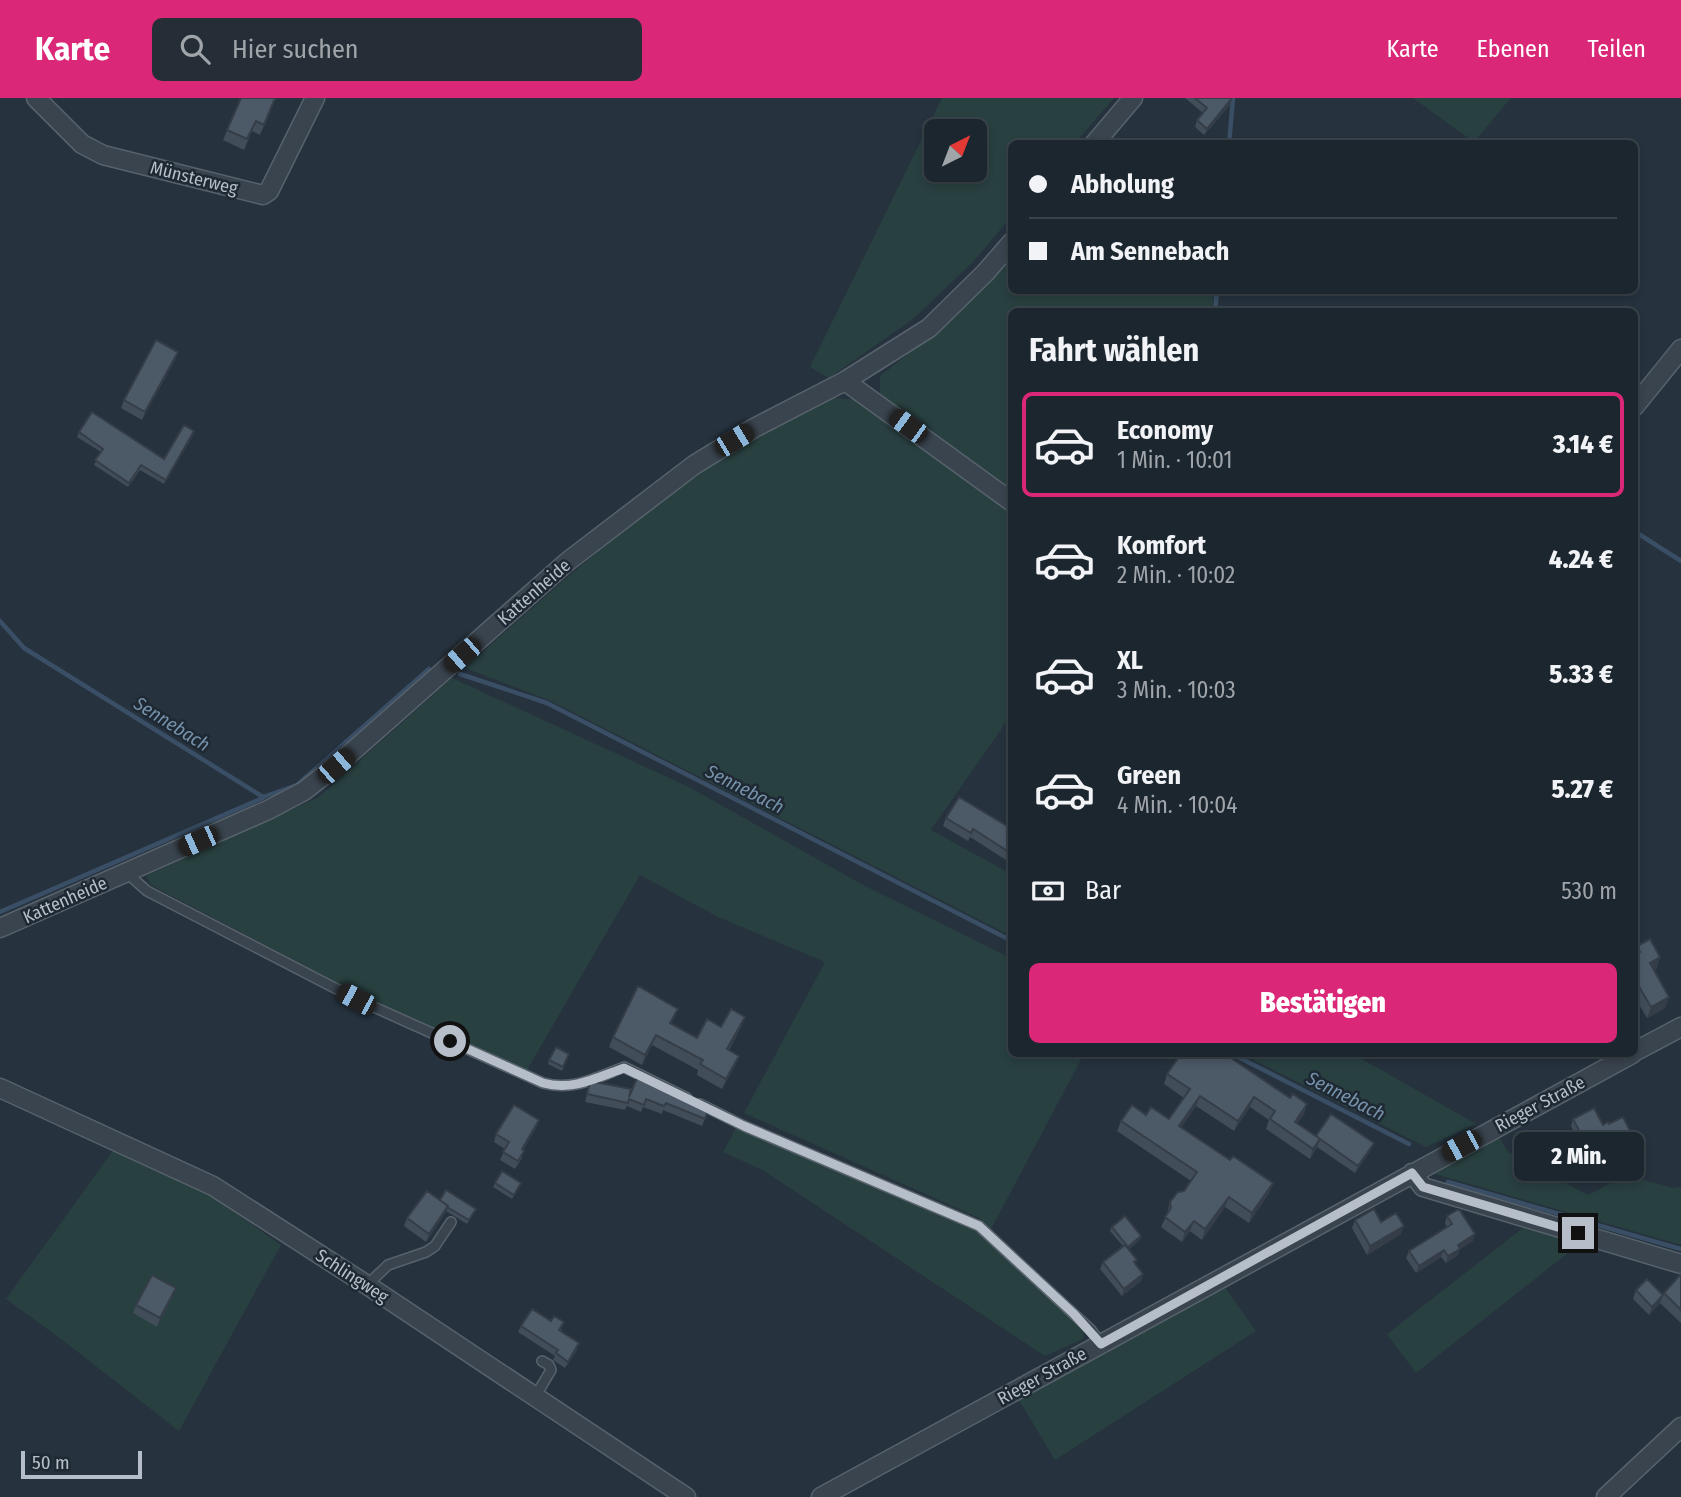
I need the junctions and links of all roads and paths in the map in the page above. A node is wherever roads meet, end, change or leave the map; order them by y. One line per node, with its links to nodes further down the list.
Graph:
1 (36, 98): 2 (street, Münsterweg)
2 (315, 98)
3 (1133, 98): 4 (street)
4 (1097, 140)
5 (1008, 247): 7 (street, Kattenheide)
6 (1681, 349): 8 (street)
7 (845, 381): 9 (street); 10 (street, Kattenheide)
8 (1638, 402)
9 (1008, 499)
10 (127, 873): 11 (street, Kattenheide); 20 (lane)
11 (0, 928)
12 (1681, 1027): 13 (street, Rieger Straße)
13 (1638, 1050)
14 (1626, 1057): 16 (street, Rieger Straße)
15 (0, 1088): 19 (street, Schlingweg)
16 (1412, 1173): 18 (street); 20 (street, Rieger Straße)
17 (451, 1222): 19 (lane)
18 (1681, 1264)
19 (367, 1285): 22 (street, Schlingweg)
20 (1101, 1344): 25 (street, Rieger Straße)
21 (542, 1361): 22 (lane)
22 (535, 1397): 24 (street, Schlingweg)
23 (1681, 1427): 26 (street)
24 (686, 1497)
25 (821, 1497)
26 (1606, 1497)

